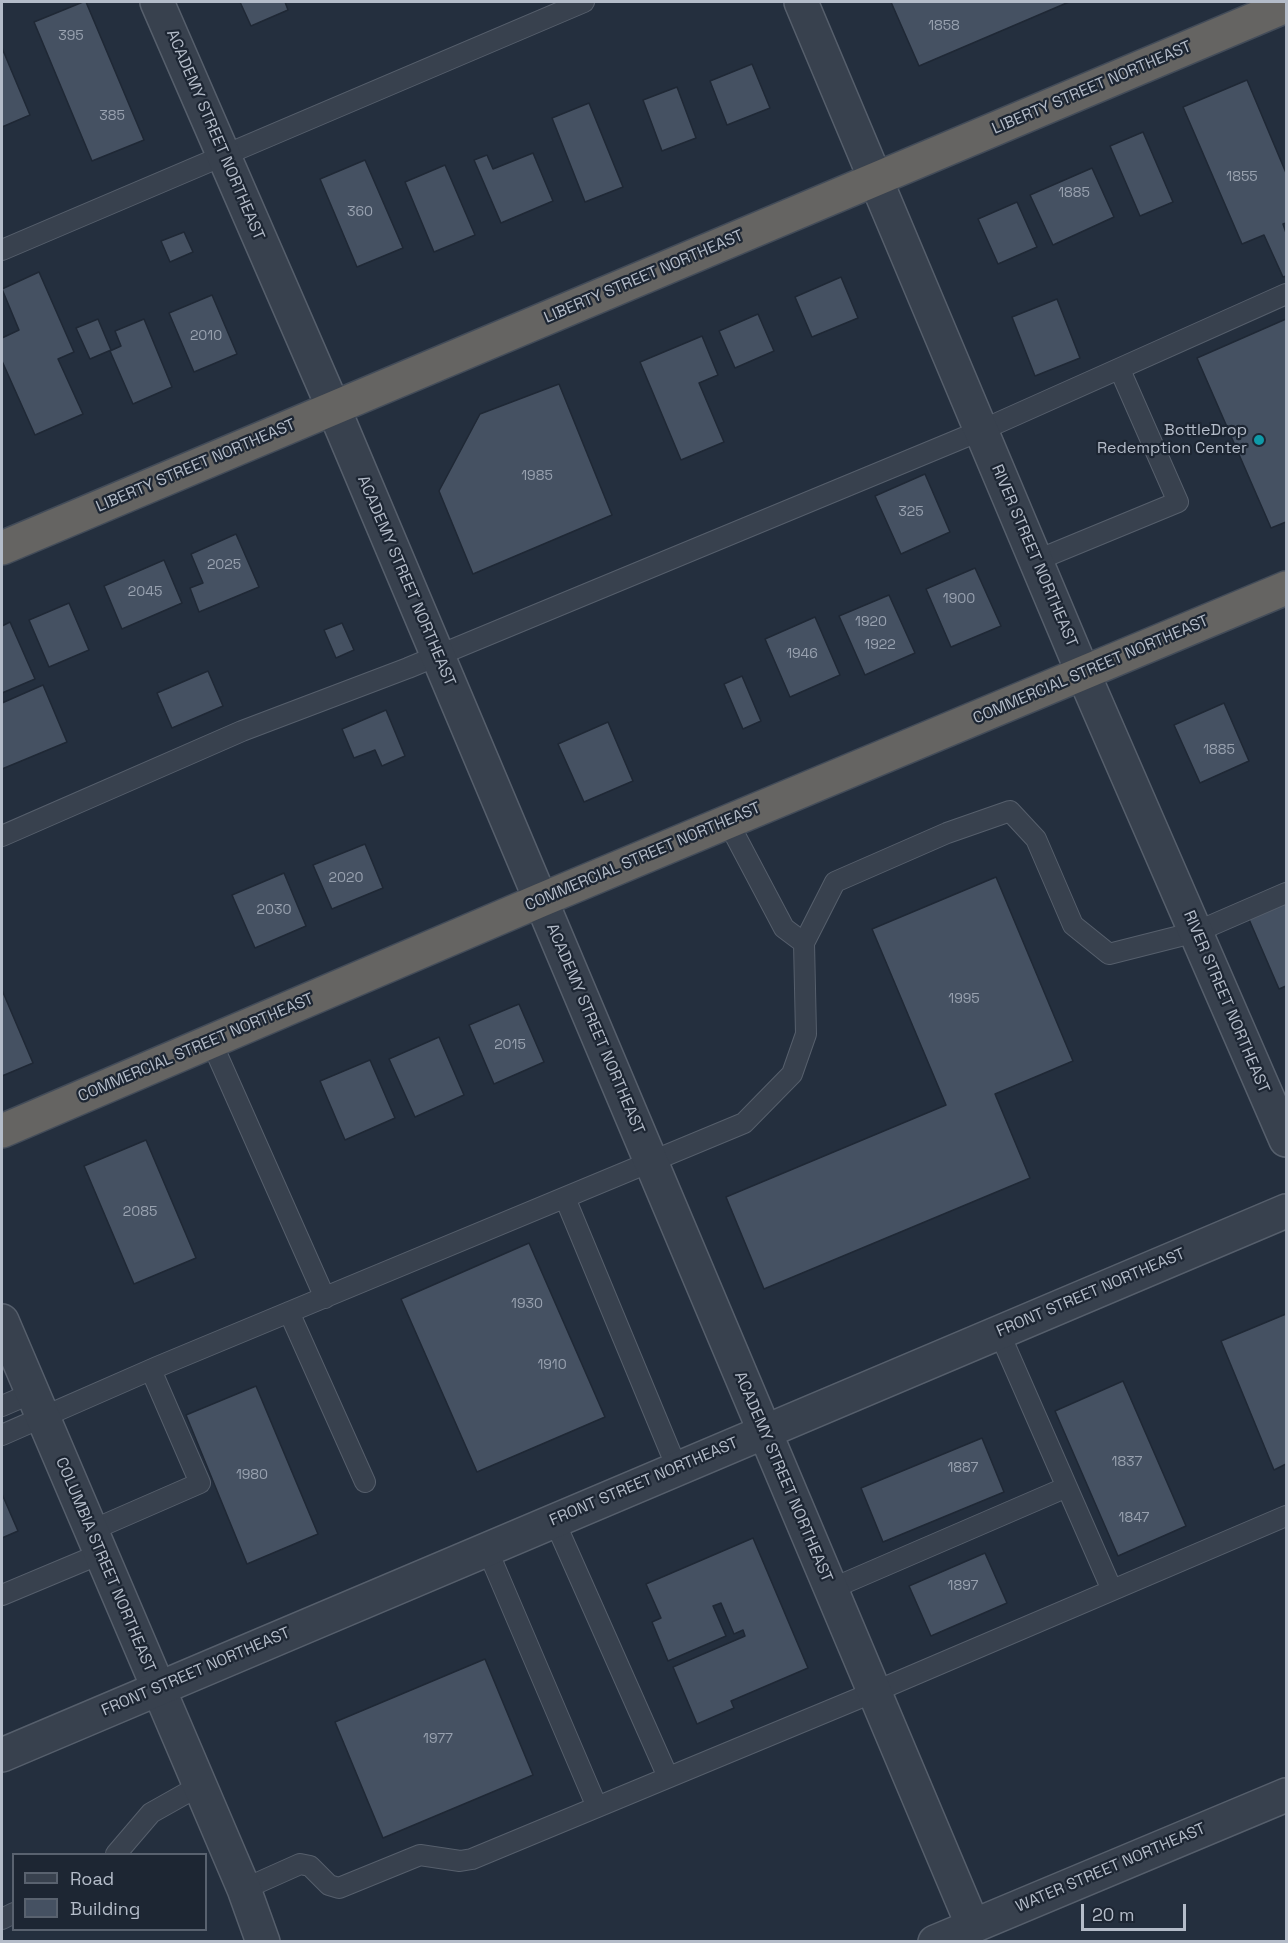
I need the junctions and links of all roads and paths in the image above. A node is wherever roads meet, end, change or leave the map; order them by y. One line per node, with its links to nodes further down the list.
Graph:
1 (157, 2): 5 (street, ACADEMY STREET NORTHEAST)
2 (584, 2): 5 (lane)
3 (801, 2): 6 (street, RIVER STREET NORTHEAST)
4 (1274, 7): 6 (highway, LIBERTY STREET NORTHEAST)
5 (224, 155): 7 (lane); 10 (street, ACADEMY STREET NORTHEAST)
6 (877, 179): 10 (highway, LIBERTY STREET NORTHEAST); 11 (street, RIVER STREET NORTHEAST)
7 (2, 250)
8 (1287, 294): 9 (lane)
9 (1120, 370): 11 (lane); 13 (lane)
10 (333, 408): 12 (highway, LIBERTY STREET NORTHEAST); 15 (street, ACADEMY STREET NORTHEAST)
11 (982, 430): 13 (street, RIVER STREET NORTHEAST); 15 (lane)
12 (2, 548)
13 (1035, 561): 16 (street, RIVER STREET NORTHEAST)
14 (1287, 588): 16 (highway, COMMERCIAL STREET NORTHEAST)
15 (437, 655): 18 (lane); 20 (street, ACADEMY STREET NORTHEAST)
16 (1083, 673): 17 (highway, COMMERCIAL STREET NORTHEAST); 21 (street, RIVER STREET NORTHEAST)
17 (728, 822): 20 (highway, COMMERCIAL STREET NORTHEAST); 22 (lane)
18 (2, 836)
19 (1287, 893): 21 (lane)
20 (541, 900): 23 (highway, COMMERCIAL STREET NORTHEAST); 26 (street, ACADEMY STREET NORTHEAST)
21 (1196, 932): 22 (lane); 25 (street, RIVER STREET NORTHEAST)
22 (804, 943): 26 (lane)
23 (211, 1041): 24 (highway, COMMERCIAL STREET NORTHEAST); 29 (lane)
24 (2, 1131)
25 (1287, 1140)
26 (651, 1163): 27 (lane); 36 (street, ACADEMY STREET NORTHEAST)
27 (565, 1198): 29 (lane); 38 (lane)
28 (1287, 1211): 32 (street, FRONT STREET NORTHEAST)
29 (325, 1298): 30 (lane)
30 (289, 1312): 33 (lane); 39 (lane)
31 (2, 1321): 34 (street, COLUMBIA STREET NORTHEAST)
32 (999, 1332): 36 (street, FRONT STREET NORTHEAST); 40 (lane)
33 (151, 1370): 34 (lane); 43 (lane)
34 (38, 1405): 35 (lane); 37 (lane); 43 (street, COLUMBIA STREET NORTHEAST)
35 (2, 1406)
36 (764, 1431): 38 (street, FRONT STREET NORTHEAST); 45 (street, ACADEMY STREET NORTHEAST)
37 (2, 1436)
38 (677, 1468): 42 (street, FRONT STREET NORTHEAST)
39 (365, 1482)
40 (1067, 1487): 45 (lane); 46 (lane)
41 (1287, 1516): 46 (lane)
42 (554, 1520): 44 (street, FRONT STREET NORTHEAST); 51 (lane)
43 (95, 1543): 47 (lane); 48 (street, COLUMBIA STREET NORTHEAST)
44 (487, 1549): 48 (street, FRONT STREET NORTHEAST); 54 (lane)
45 (831, 1589): 49 (street, ACADEMY STREET NORTHEAST)
46 (1112, 1590): 49 (lane)
47 (2, 1595)
48 (157, 1689): 50 (street, FRONT STREET NORTHEAST); 52 (street, COLUMBIA STREET NORTHEAST)
49 (874, 1692): 51 (lane); 57 (street, ACADEMY STREET NORTHEAST)
50 (2, 1755)
51 (668, 1777): 54 (lane)
52 (199, 1786): 55 (lane); 56 (street, COLUMBIA STREET NORTHEAST)
53 (1287, 1795): 57 (street, WATER STREET NORTHEAST)
54 (597, 1807): 56 (lane)
55 (117, 1853)
56 (244, 1889): 58 (street, COLUMBIA STREET NORTHEAST)
57 (974, 1926): 59 (street, WATER STREET NORTHEAST)
58 (264, 1941)
59 (935, 1941)

